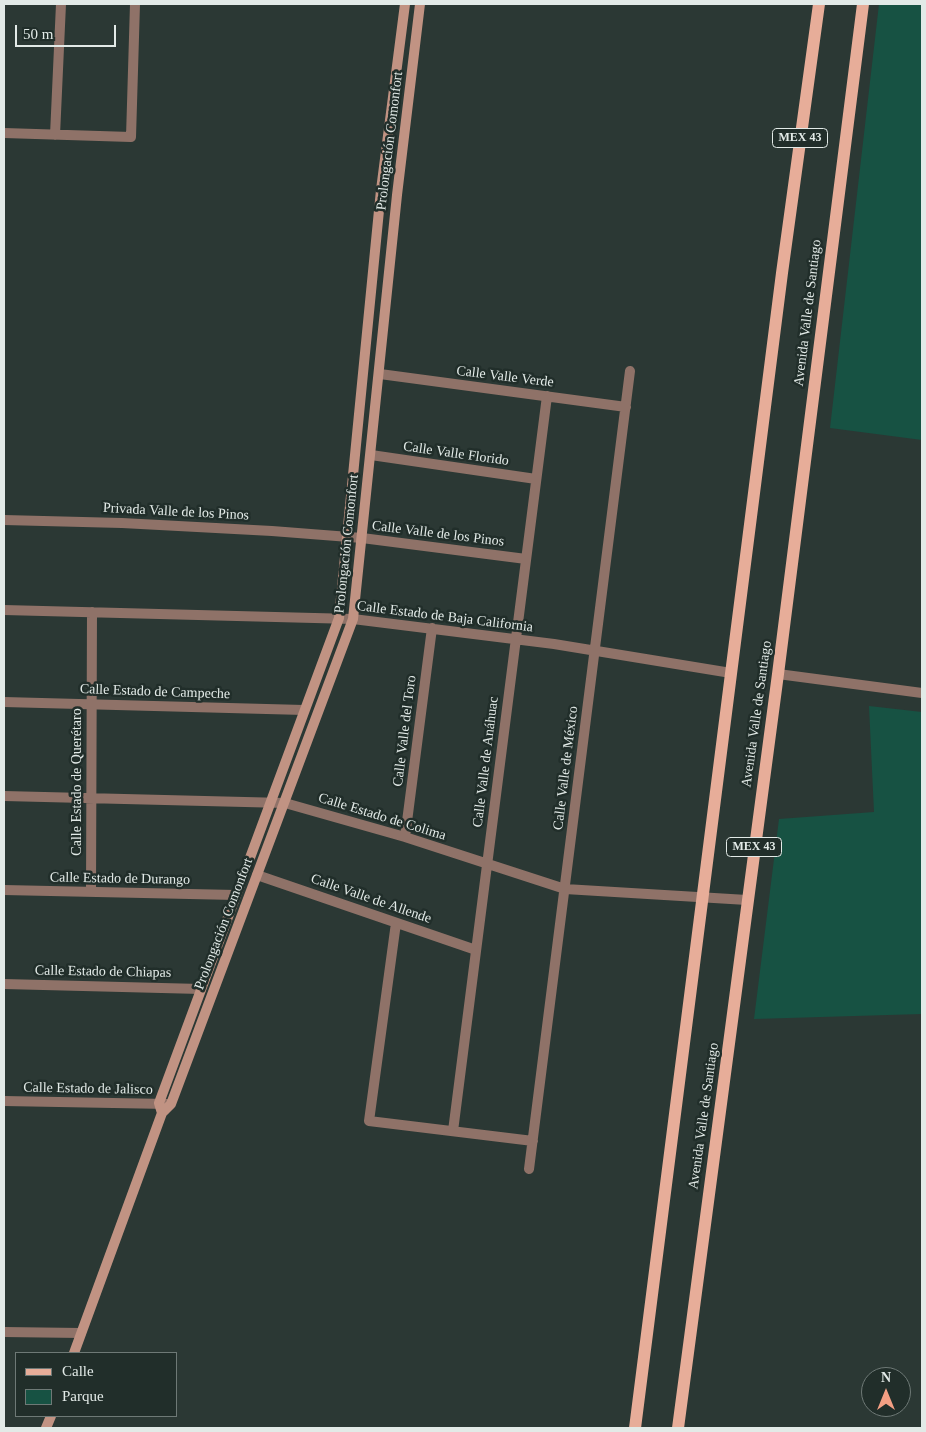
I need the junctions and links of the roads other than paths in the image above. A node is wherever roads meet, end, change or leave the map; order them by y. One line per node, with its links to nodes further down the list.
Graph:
1 (61, 4): 8 (street)
2 (135, 4): 8 (street)
3 (405, 4): 16 (street, Prolongación Comonfort)
4 (420, 4): 10 (street, Prolongación Comonfort)
5 (819, 4): 26 (main road, Avenida Valle de Santiago / MEX 43)
6 (863, 4): 27 (main road, Avenida Valle de Santiago / MEX 43)
7 (4, 133): 8 (street)
8 (55, 135)
9 (630, 371): 12 (street, Calle Valle de México)
10 (380, 374): 11 (street, Calle Valle Verde); 13 (street, Prolongación Comonfort)
11 (547, 396): 12 (street, Calle Valle Verde); 14 (street, Calle Valle de Anáhuac)
12 (626, 407): 25 (street, Calle Valle de México)
13 (371, 455): 14 (street, Calle Valle Florido); 17 (street, Prolongación Comonfort)
14 (536, 479): 18 (street, Calle Valle de Anáhuac)
15 (4, 520): 16 (street, Privada Valle de los Pinos)
16 (347, 536): 17 (street, Calle Valle de los Pinos); 21 (street, Prolongación Comonfort)
17 (362, 538): 18 (street, Calle Valle de los Pinos); 22 (street, Prolongación Comonfort)
18 (526, 559): 24 (street, Calle Valle de Anáhuac)
19 (4, 610): 20 (street, Calle Estado de Baja California)
20 (92, 612): 21 (street, Calle Estado de Baja California); 30 (street, Calle Estado de Querétaro)
21 (339, 618): 22 (street, Calle Estado de Baja California); 31 (street, Prolongación Comonfort)
22 (353, 619): 23 (street, Calle Estado de Baja California); 35 (street, Prolongación Comonfort)
23 (432, 628): 24 (street, Calle Estado de Baja California); 36 (street, Calle Valle del Toro)
24 (516, 638): 25 (street, Calle Estado de Baja California); 37 (street, Calle Valle de Anáhuac)
25 (595, 650): 26 (street, Calle Estado de Baja California); 39 (street, Calle Valle de México)
26 (731, 673): 43 (main road, Avenida Valle de Santiago / MEX 43)
27 (778, 674): 28 (street); 44 (main road, Avenida Valle de Santiago / MEX 43)
28 (922, 693)
29 (4, 702): 30 (street, Calle Estado de Campeche)
30 (91, 704): 31 (street, Calle Estado de Campeche); 33 (street, Calle Estado de Querétaro)
31 (304, 710): 34 (street, Prolongación Comonfort)
32 (4, 796): 33 (street, Calle Estado de Colima)
33 (91, 798): 34 (street, Calle Estado de Colima); 41 (street, Calle Estado de Querétaro)
34 (271, 802): 35 (street, Calle Estado de Colima); 42 (street, Prolongación Comonfort)
35 (285, 803): 36 (street, Calle Estado de Colima); 38 (street, Prolongación Comonfort)
36 (405, 837): 37 (street, Calle Estado de Colima)
37 (487, 864): 39 (street, Calle Estado de Colima); 46 (street, Calle Valle de Anáhuac)
38 (257, 875): 45 (street, Calle Valle de Allende); 50 (street, Prolongación Comonfort)
39 (565, 889): 43 (street, Calle Estado de Colima); 52 (street, Calle Valle de México)
40 (4, 890): 41 (street, Calle Estado de Durango)
41 (91, 892): 42 (street, Calle Estado de Durango)
42 (236, 895): 48 (street, Prolongación Comonfort)
43 (702, 897): 44 (street, Calle Estado de Colima); 57 (main road, Avenida Valle de Santiago / MEX 43)
44 (747, 900): 58 (main road, Avenida Valle de Santiago / MEX 43)
45 (396, 923): 46 (street, Calle Valle de Allende); 51 (street)
46 (476, 950): 51 (street, Calle Valle de Anáhuac)
47 (4, 984): 48 (street, Calle Estado de Chiapas)
48 (201, 988): 50 (street, Prolongación Comonfort)
49 (4, 1101): 50 (street, Calle Estado de Jalisco)
50 (160, 1108): 55 (street, Prolongación Comonfort)
51 (453, 1131): 52 (street)
52 (533, 1140): 53 (street, Calle Valle de México)
53 (529, 1169)
54 (4, 1332): 55 (street)
55 (82, 1332): 56 (street, Prolongación Comonfort)
56 (74, 1352)
57 (635, 1428)
58 (678, 1428)

